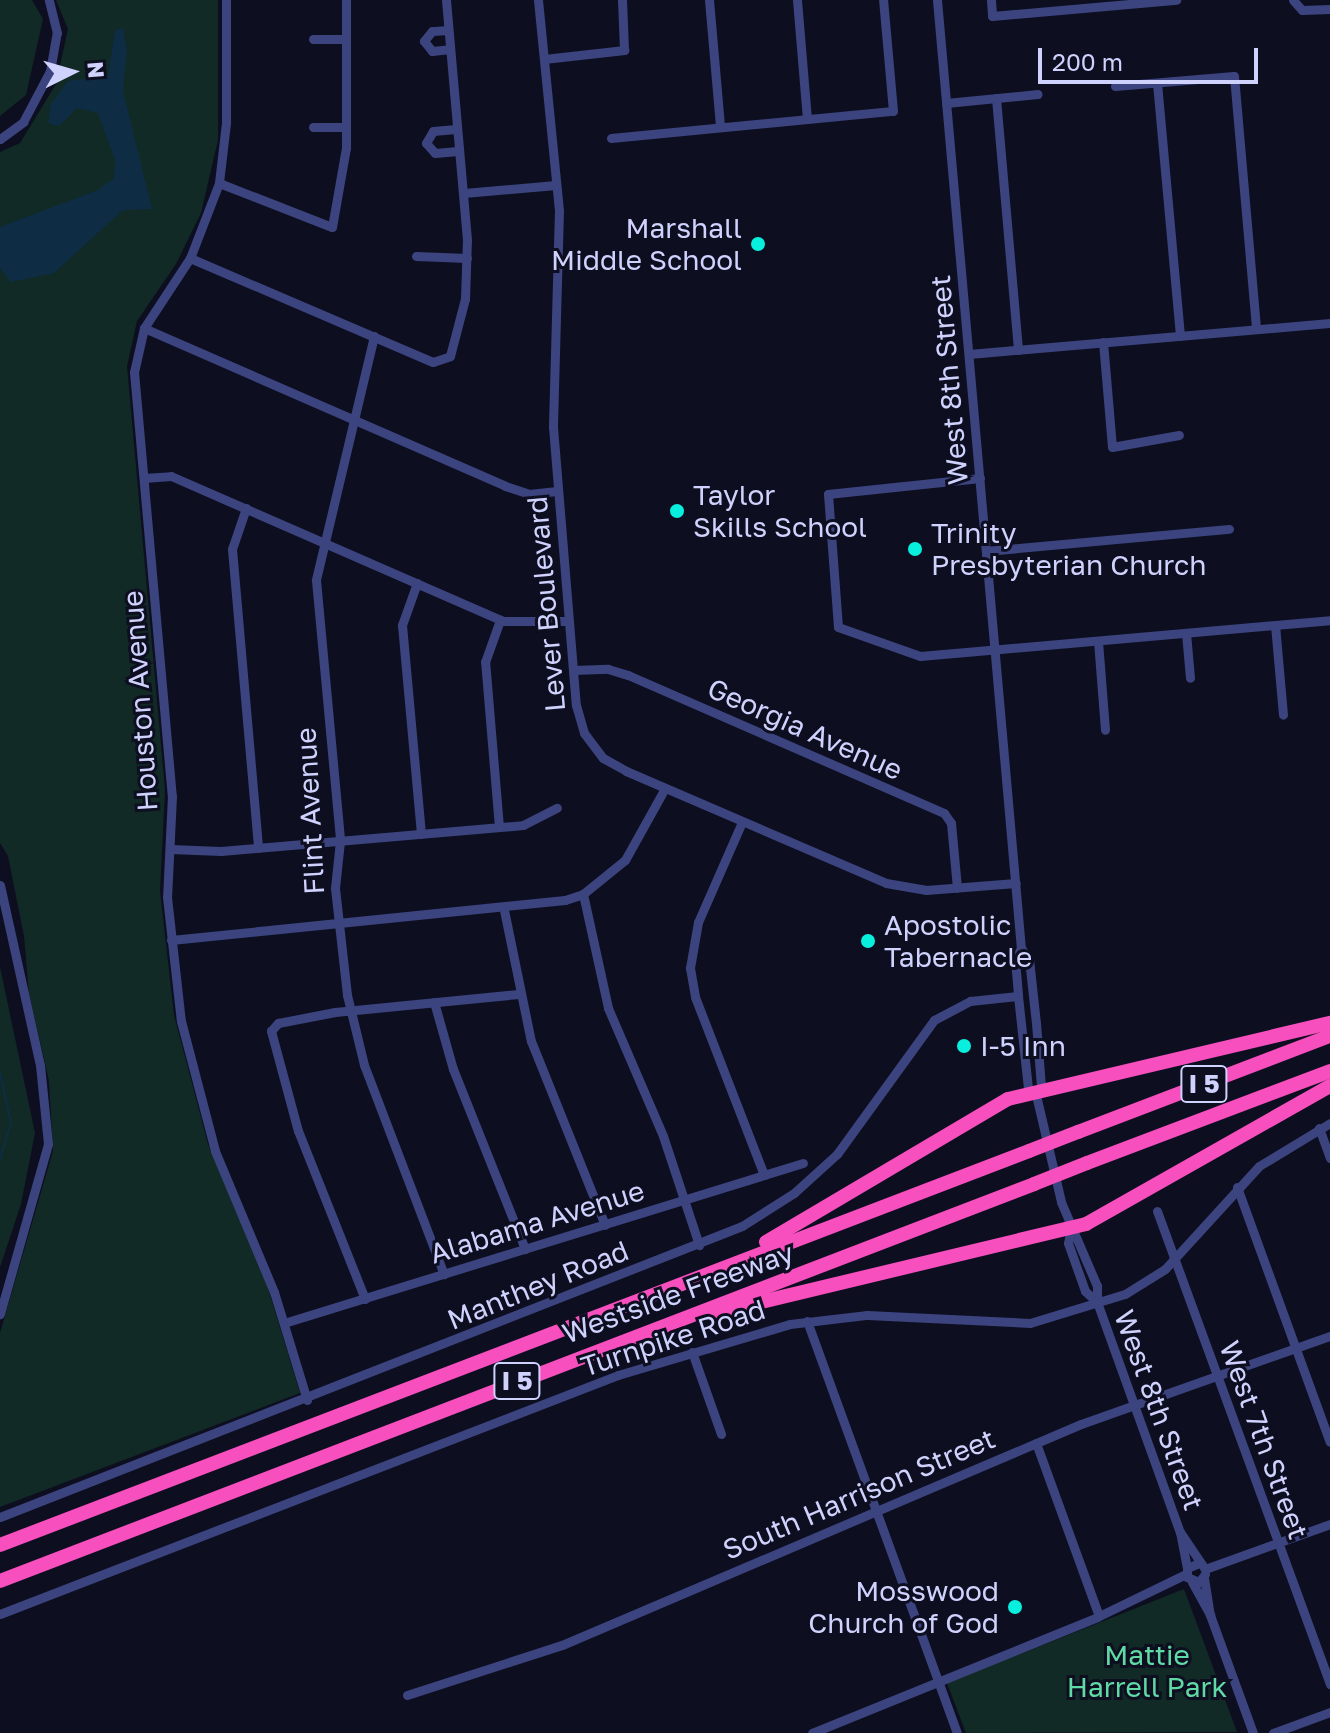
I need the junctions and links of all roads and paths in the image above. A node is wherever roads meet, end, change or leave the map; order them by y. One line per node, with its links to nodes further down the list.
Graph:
1 (49, 0): 33 (street)
2 (226, 0): 35 (street, Houston Avenue)
3 (346, 0): 19 (street)
4 (446, 0): 17 (street)
5 (538, 0): 21 (street, Lever Boulevard)
6 (622, 0): 21 (street)
7 (709, 0): 30 (street)
8 (797, 0): 27 (street)
9 (883, 0): 27 (street)
10 (937, 0): 26 (street, West 8th Street)
11 (991, 0): 15 (street)
12 (1176, 0): 13 (street)
13 (1147, 1): 15 (street)
14 (1294, 2): 16 (street)
15 (1070, 5)
16 (1330, 9)
17 (448, 30): 20 (street); 20 (street)
18 (313, 39): 19 (street)
19 (346, 39): 29 (street)
20 (450, 49): 31 (street)
21 (544, 59): 36 (street, Lever Boulevard)
22 (1157, 83): 23 (street); 43 (street); 45 (street)
23 (1115, 86)
24 (1038, 94): 25 (street)
25 (996, 98): 26 (street); 47 (street)
26 (946, 103): 48 (street, West 8th Street)
27 (807, 119): 30 (street)
28 (313, 127): 29 (street)
29 (346, 127): 35 (street)
30 (720, 127): 32 (street)
31 (456, 129): 34 (street); 34 (street)
32 (611, 138)
33 (0, 139)
34 (458, 151): 37 (street)
35 (219, 183): 39 (street, Houston Avenue)
36 (556, 185): 37 (street); 53 (street, Lever Boulevard)
37 (464, 193): 40 (street)
38 (416, 256): 40 (street)
39 (190, 258): 42 (street, Houston Avenue); 44 (street)
40 (467, 258): 44 (street)
41 (1330, 323): 43 (street)
42 (144, 328): 49 (street); 51 (street, Houston Avenue)
43 (1256, 329): 45 (street)
44 (374, 336): 49 (street, Flint Avenue)
45 (1180, 336): 46 (street)
46 (1103, 342): 47 (street); 50 (street)
47 (1018, 350): 48 (street)
48 (969, 354): 52 (street, West 8th Street)
49 (354, 420): 53 (street); 56 (street, Flint Avenue)
50 (1179, 435)
51 (144, 478): 54 (street); 77 (street, Houston Avenue)
52 (980, 478): 57 (street, West 8th Street); 65 (street)
53 (557, 491): 61 (street, Lever Boulevard)
54 (246, 508): 56 (street); 76 (street)
55 (1229, 529): 57 (street)
56 (325, 543): 58 (street); 75 (street, Flint Avenue)
57 (986, 551): 65 (street, West 8th Street)
58 (417, 583): 59 (street); 74 (street)
59 (500, 620): 61 (street); 73 (street)
60 (1330, 620): 62 (street)
61 (568, 621): 66 (street, Lever Boulevard)
62 (1275, 625): 63 (street); 68 (street)
63 (1186, 633): 64 (street); 67 (street)
64 (1098, 641): 65 (street); 69 (street)
65 (995, 650): 78 (street, West 8th Street)
66 (573, 670): 70 (street, Lever Boulevard); 80 (street, Georgia Avenue)
67 (1190, 678)
68 (1283, 715)
69 (1105, 730)
70 (665, 788): 72 (street, Lever Boulevard); 81 (street)
71 (557, 808): 73 (street)
72 (742, 822): 80 (street, Lever Boulevard); 101 (street)
73 (499, 827): 74 (street)
74 (421, 834): 75 (street)
75 (340, 841): 76 (street); 83 (street, Flint Avenue)
76 (258, 848): 77 (street)
77 (170, 849): 84 (street, Houston Avenue)
78 (1016, 883): 80 (street, Lever Boulevard); 85 (street, West 8th Street)
79 (0, 885): 114 (street)
80 (957, 888)
81 (583, 894): 82 (street); 103 (street)
82 (504, 910): 83 (street); 87 (street)
83 (339, 925): 84 (street); 90 (street, Flint Avenue)
84 (171, 940): 117 (street, Houston Avenue)
85 (1021, 948): 86 (street, West 8th Street); 88 (street, West 8th Street)
86 (1030, 971): 88 (street); 91 (street, West 8th Street)
87 (518, 994): 89 (street); 105 (street)
88 (1018, 996): 91 (street); 96 (street, West 8th Street); 107 (street, Manthey Road)
89 (434, 1002): 90 (street); 108 (street)
90 (350, 1010): 110 (street, Flint Avenue); 112 (street)
91 (1036, 1023): 96 (street, West 8th Street)
92 (1330, 1023): 96 (highway)
93 (1330, 1036): 111 (highway, Westside Freeway / I 5, bridge)
94 (1330, 1071): 115 (highway, Westside Freeway / I 5, bridge)
95 (1330, 1086): 106 (highway)
96 (1036, 1095): 106 (street, West 8th Street); 111 (highway)
97 (1330, 1123): 98 (street, Turnpike Road)
98 (1319, 1128): 99 (street); 102 (street, Turnpike Road)
99 (1330, 1158)
100 (803, 1163): 101 (street, Alabama Avenue)
101 (764, 1175): 103 (street, Alabama Avenue)
102 (1237, 1187): 109 (street, Turnpike Road); 119 (street)
103 (684, 1199): 105 (street, Alabama Avenue); 107 (street)
104 (1157, 1211): 109 (street, West 7th Street)
105 (605, 1225): 108 (street, Alabama Avenue)
106 (1071, 1228): 113 (street, West 8th Street); 115 (highway)
107 (699, 1245): 122 (street, Manthey Road)
108 (525, 1249): 110 (street, Alabama Avenue)
109 (1174, 1257): 113 (street, Turnpike Road); 121 (street, West 7th Street)
110 (444, 1274): 112 (street, Alabama Avenue)
111 (675, 1286): 132 (highway, Westside Freeway / I 5)
112 (365, 1299): 117 (street, Alabama Avenue)
113 (1097, 1302): 116 (street, Turnpike Road); 123 (street, West 8th Street)
114 (0, 1314)
115 (683, 1316): 135 (highway, Westside Freeway / I 5)
116 (807, 1321): 120 (street, Turnpike Road); 127 (street)
117 (284, 1323): 122 (street, Houston Avenue)
118 (1330, 1336): 119 (street, South Harrison Street)
119 (1296, 1348): 121 (street, South Harrison Street); 125 (street)
120 (692, 1352): 124 (street); 136 (street, Turnpike Road)
121 (1218, 1376): 123 (street, South Harrison Street); 131 (street, West 7th Street)
122 (307, 1400): 128 (street, Manthey Road)
123 (1134, 1406): 126 (street, South Harrison Street); 130 (street, West 8th Street)
124 (721, 1434)
125 (1330, 1442)
126 (1036, 1443): 127 (street, South Harrison Street); 138 (street)
127 (876, 1510): 139 (street); 141 (street, South Harrison Street)
128 (0, 1517)
129 (1330, 1524): 131 (street)
130 (1180, 1532): 133 (street, West 8th Street); 134 (street, West 8th Street)
131 (1279, 1543): 133 (street); 140 (street, West 7th Street)
132 (0, 1545)
133 (1203, 1570): 134 (street); 134 (street); 137 (street, West 8th Street)
134 (1189, 1576): 137 (street, West 8th Street); 138 (street)
135 (0, 1581)
136 (0, 1614)
137 (1210, 1615): 145 (street, West 8th Street)
138 (1099, 1616): 139 (street)
139 (938, 1683): 143 (street); 144 (street)
140 (1330, 1684)
141 (407, 1695)
142 (1330, 1712): 146 (street)
143 (812, 1733)
144 (957, 1733)
145 (1253, 1733)
146 (1273, 1733)

